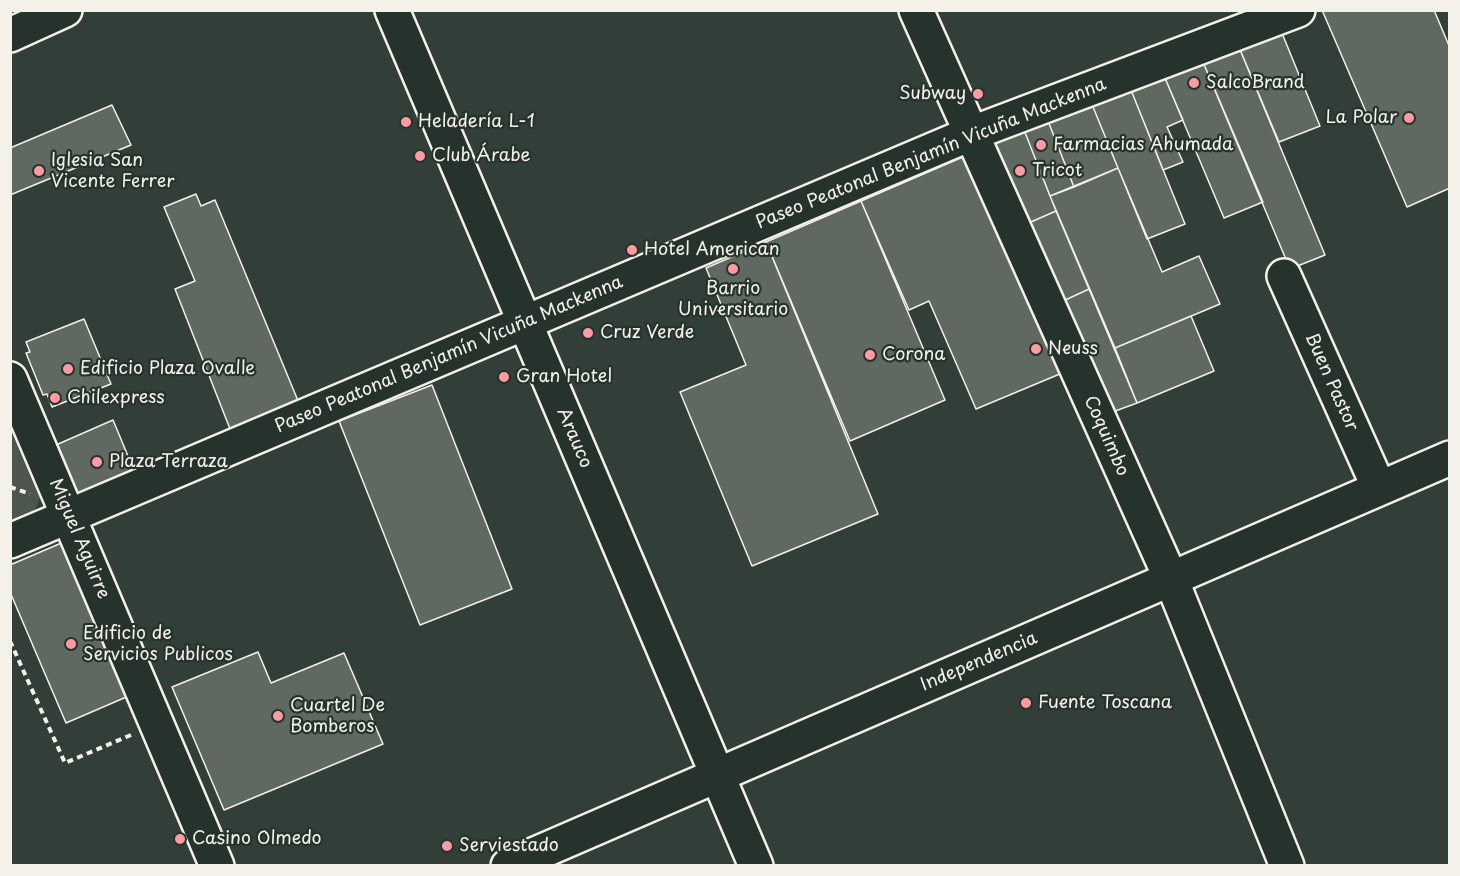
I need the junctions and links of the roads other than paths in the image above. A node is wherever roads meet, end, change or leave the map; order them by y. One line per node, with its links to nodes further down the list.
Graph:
1 (65, 10): 5 (street)
2 (392, 10): 8 (street, Arauco)
3 (916, 10): 6 (street, Coquimbo)
4 (1299, 10): 6 (street, Paseo Peatonal Benjamín Vicuña Mackenna)
5 (10, 35)
6 (970, 134): 8 (street, Paseo Peatonal Benjamín Vicuña Mackenna); 14 (street, Coquimbo)
7 (1284, 276): 11 (street, Buen Pastor)
8 (525, 322): 12 (street, Paseo Peatonal Benjamín Vicuña Mackenna); 15 (street, Arauco)
9 (10, 379): 12 (street, Miguel Aguirre)
10 (1449, 458): 11 (street, Independencia)
11 (1379, 488): 14 (street, Independencia)
12 (69, 517): 13 (street, Paseo Peatonal Benjamín Vicuña Mackenna); 16 (street, Miguel Aguirre)
13 (10, 541)
14 (1171, 579): 15 (street, Independencia); 19 (street, Coquimbo)
15 (718, 774): 17 (street, Independencia); 18 (street, Arauco)
16 (217, 866)
17 (508, 866)
18 (756, 866)
19 (1287, 866)

